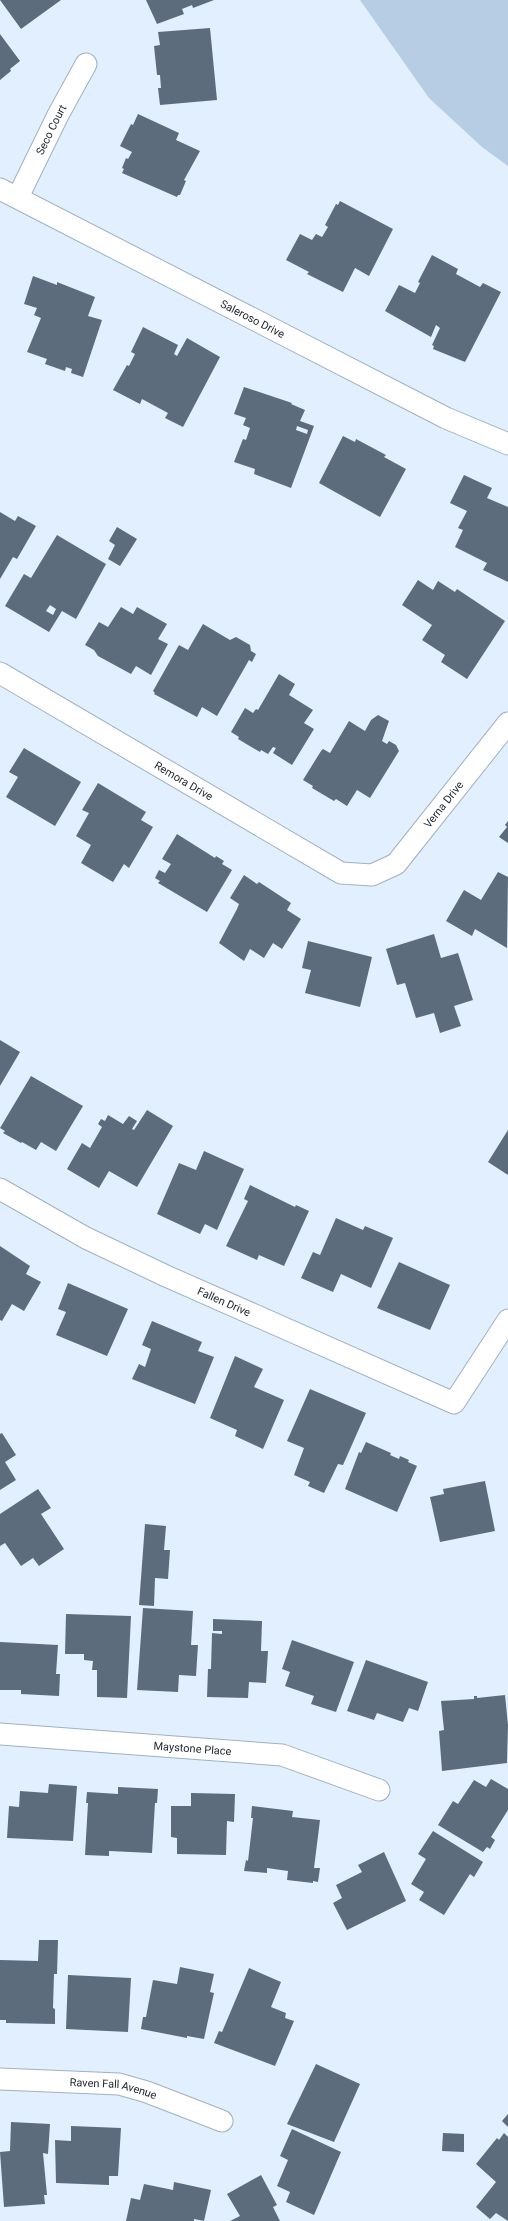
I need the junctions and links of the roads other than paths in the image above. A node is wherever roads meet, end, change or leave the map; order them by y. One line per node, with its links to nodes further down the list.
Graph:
1 (86, 64): 2 (street, Seco Court)
2 (9, 193): 3 (street, Saleroso Drive)
3 (508, 444)
4 (0, 673): 6 (street, Remora Drive)
5 (508, 723): 6 (street, Verna Drive)
6 (372, 875)
7 (0, 1189): 8 (street, Fallen Drive)
8 (508, 1320)
9 (0, 1734): 10 (street, Maystone Place)
10 (379, 1790)
11 (0, 2079): 12 (street, Raven Fall Avenue)
12 (222, 2121)

